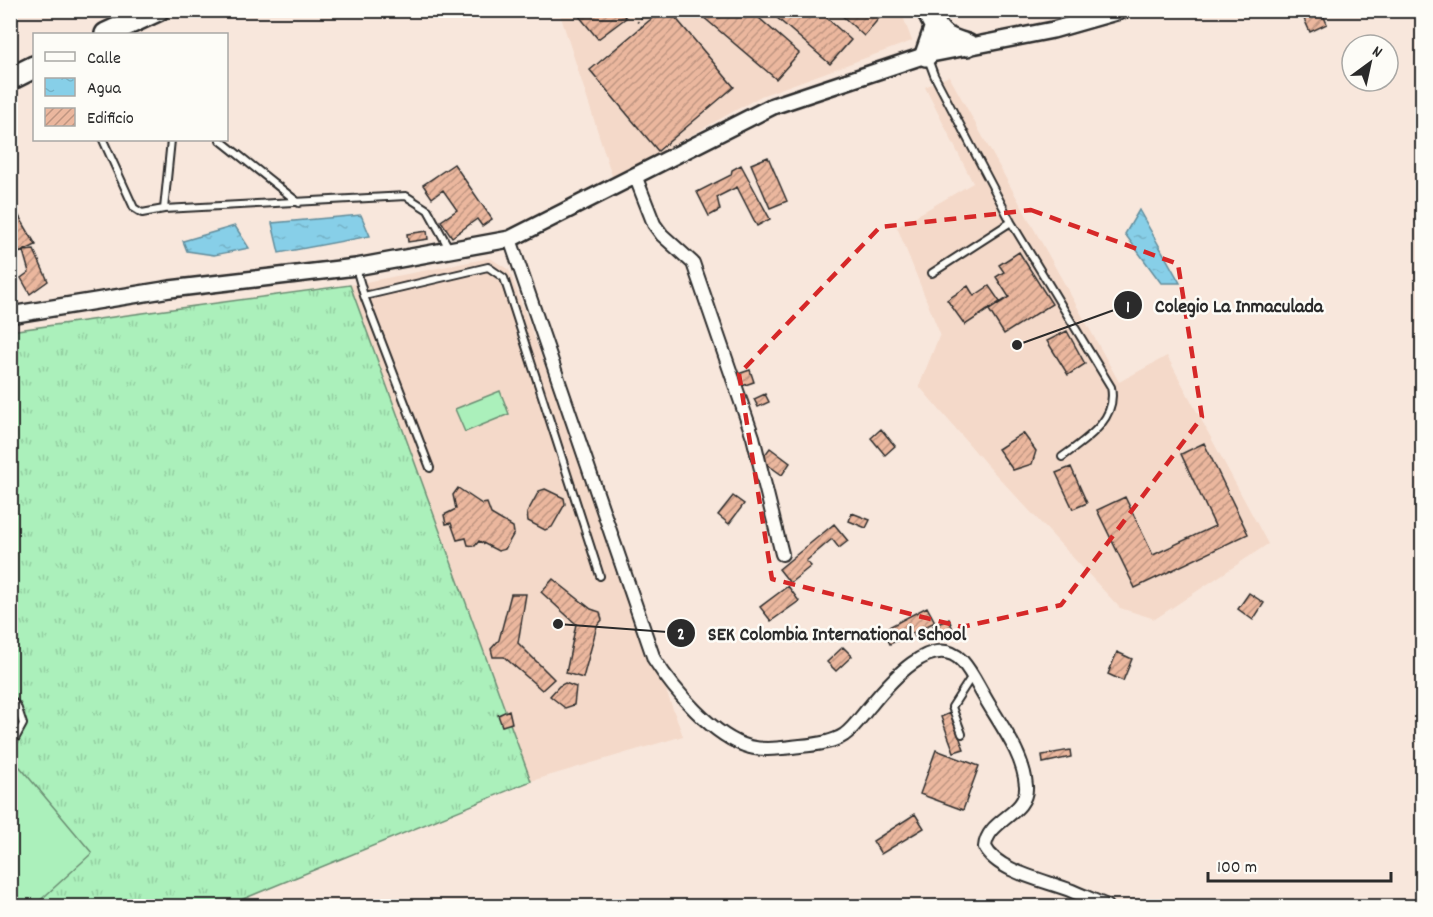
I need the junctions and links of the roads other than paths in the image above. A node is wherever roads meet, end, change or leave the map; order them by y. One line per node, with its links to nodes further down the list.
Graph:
1 (158, 10): 4 (highway)
2 (1123, 10): 5 (street)
3 (931, 20): 5 (highway); 6 (highway)
4 (108, 33)
5 (967, 45): 6 (street)
6 (926, 54): 12 (street); 15 (lane)
7 (33, 68): 8 (highway)
8 (10, 79)
9 (103, 141): 14 (lane)
10 (171, 141): 14 (lane)
11 (221, 141): 13 (lane)
12 (636, 178): 16 (street); 24 (street)
13 (299, 203): 14 (lane); 17 (lane)
14 (164, 209)
15 (1011, 222): 19 (lane); 22 (lane)
16 (510, 239): 17 (street); 26 (street)
17 (450, 251): 18 (street)
18 (356, 267): 20 (lane); 21 (street)
19 (932, 273)
20 (364, 296): 23 (lane); 25 (lane)
21 (10, 315)
22 (1062, 457)
23 (430, 468)
24 (782, 554)
25 (600, 576)
26 (973, 676): 28 (lane); 30 (street)
27 (10, 699): 29 (lane)
28 (962, 734)
29 (10, 748)
30 (1107, 906)

